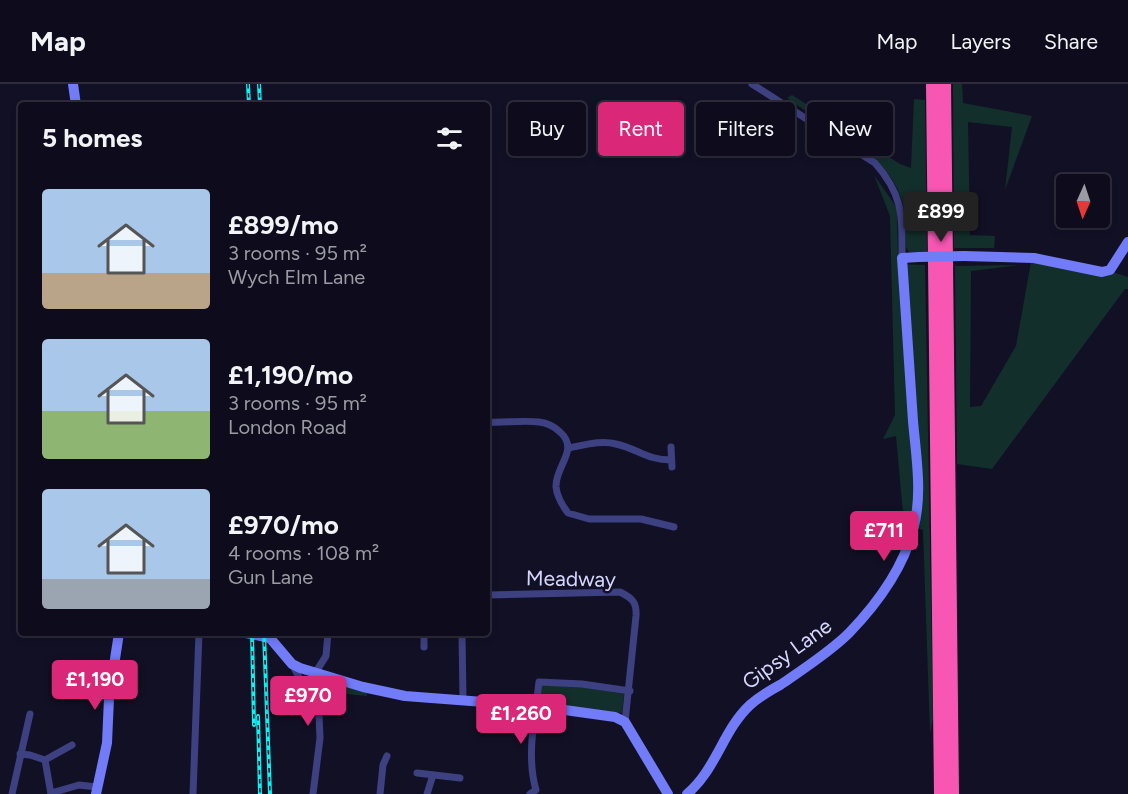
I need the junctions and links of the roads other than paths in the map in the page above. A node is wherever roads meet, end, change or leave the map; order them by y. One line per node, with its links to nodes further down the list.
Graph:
1 (73, 84): 5 (street)
2 (752, 84): 7 (street)
3 (933, 84): 45 (highway)
4 (944, 84): 46 (highway)
5 (76, 102)
6 (1128, 242): 7 (street, bridge)
7 (902, 258): 44 (street, Gipsy Lane)
8 (490, 422): 10 (street)
9 (671, 447): 10 (street)
10 (569, 448): 11 (street)
11 (674, 527)
12 (490, 595): 23 (street, Meadway)
13 (119, 636): 35 (street)
14 (199, 636): 39 (street)
15 (260, 636): 20 (street)
16 (328, 636): 21 (street)
17 (424, 636): 19 (street)
18 (462, 636): 24 (street)
19 (424, 647)
20 (292, 664): 21 (street); 22 (street)
21 (315, 673): 22 (street); 24 (street)
22 (305, 689): 40 (street)
23 (630, 691): 25 (street); 27 (street, Meadway)
24 (463, 700): 25 (street)
25 (536, 706): 27 (street); 36 (street)
26 (30, 714): 29 (street)
27 (625, 722): 43 (street)
28 (72, 745): 31 (street)
29 (20, 754): 31 (street); 37 (street)
30 (387, 756): 41 (street)
31 (45, 760): 38 (street)
32 (417, 773): 33 (street)
33 (433, 775): 34 (street); 42 (street)
34 (460, 778)
35 (97, 791): 38 (street)
36 (535, 793)
37 (12, 794)
38 (51, 794)
39 (193, 794)
40 (313, 794)
41 (380, 794)
42 (427, 794)
43 (668, 794)
44 (687, 794)
45 (941, 794)
46 (952, 794)

